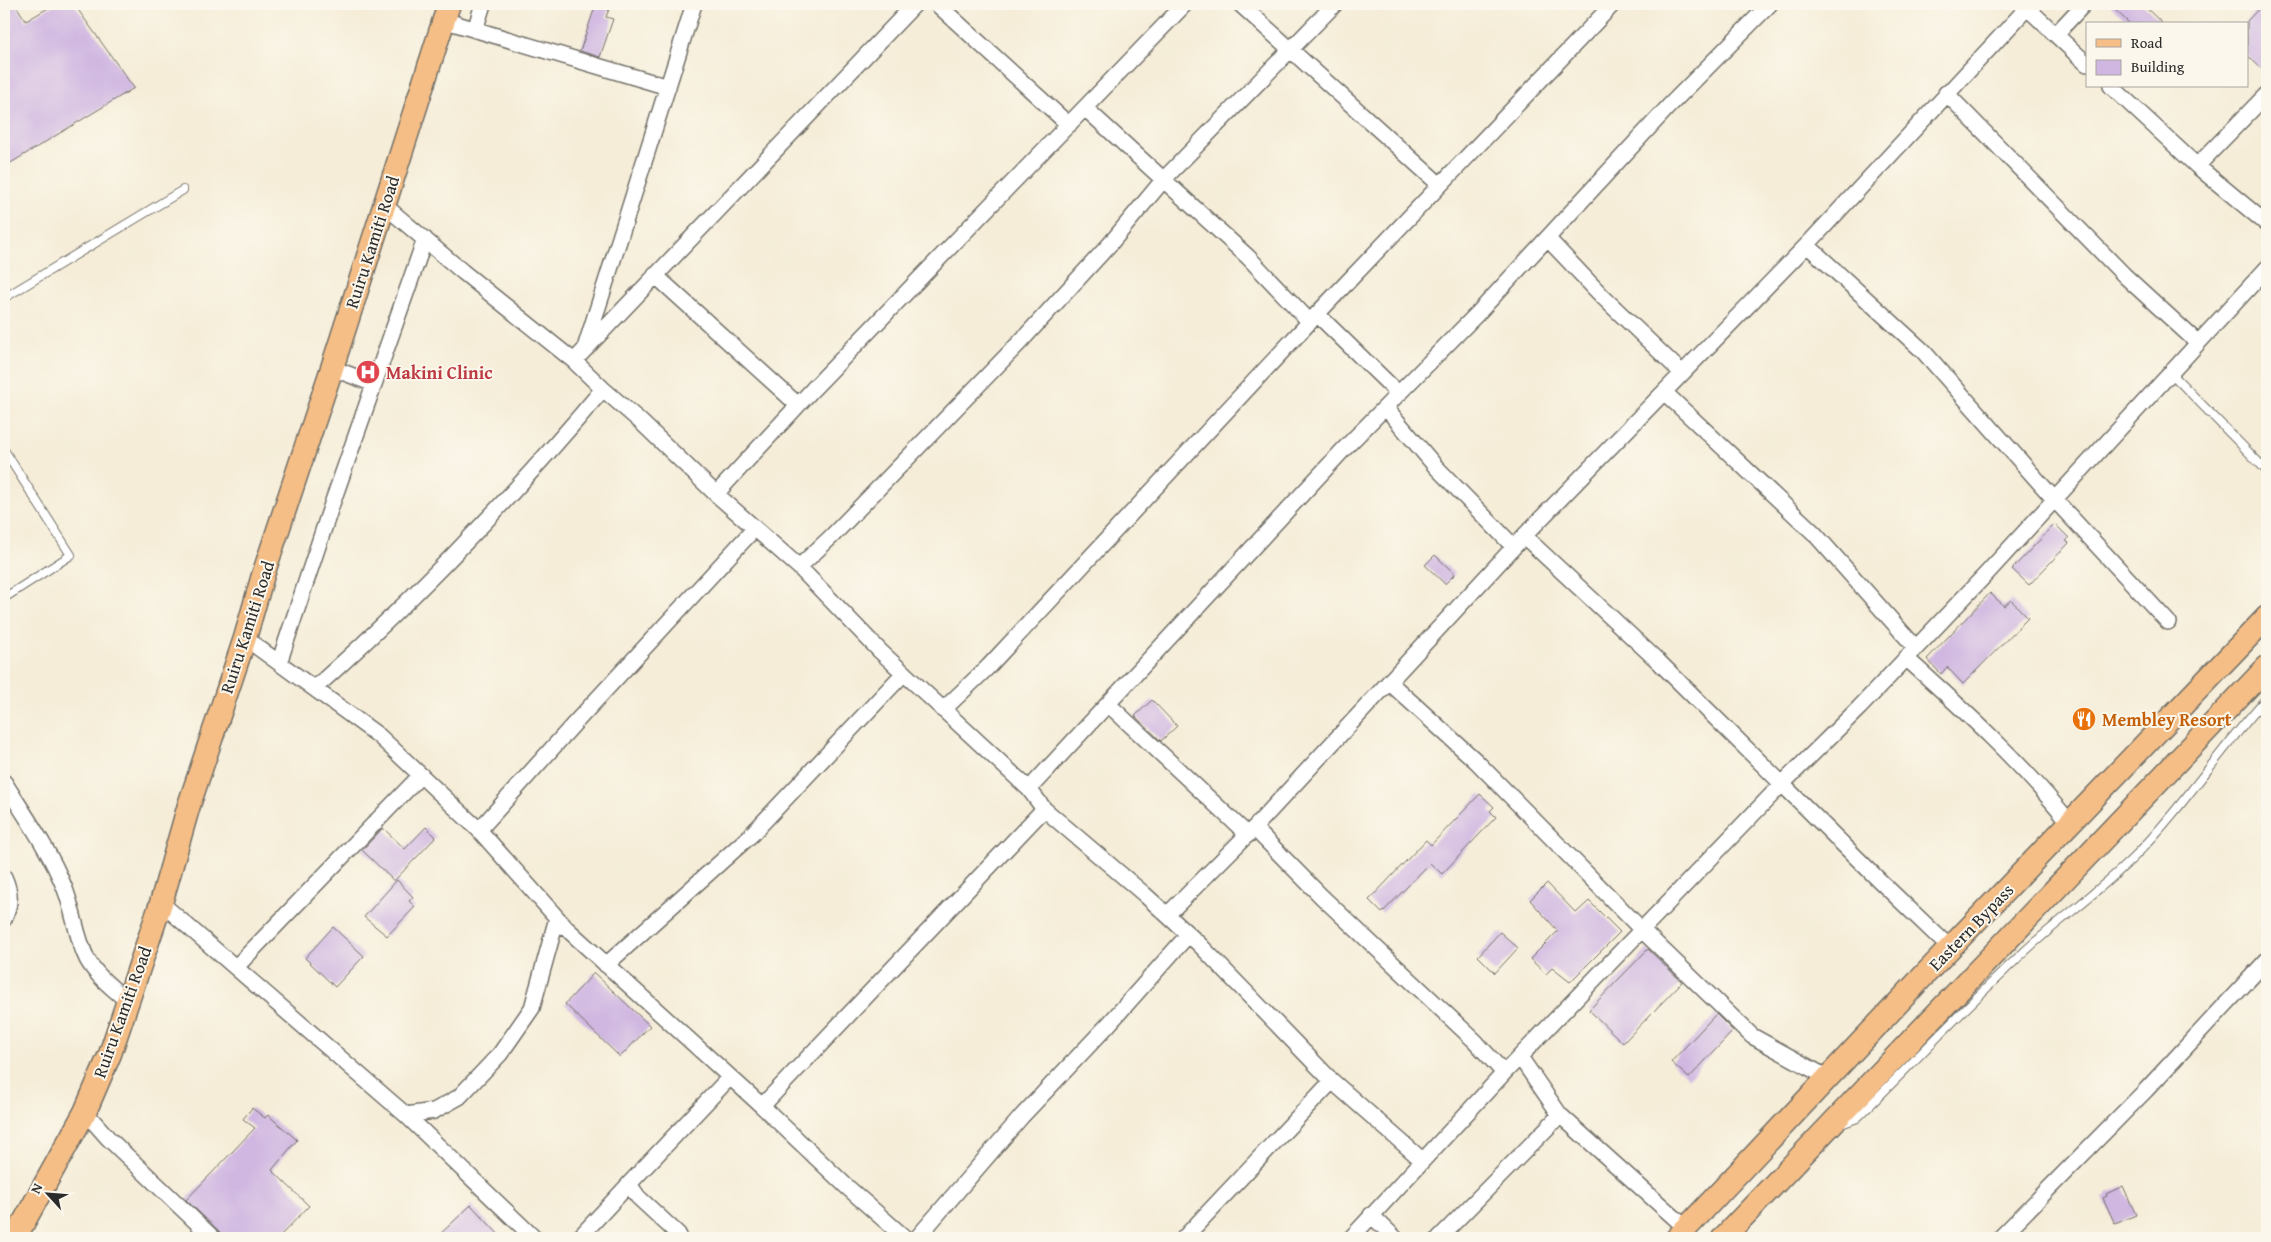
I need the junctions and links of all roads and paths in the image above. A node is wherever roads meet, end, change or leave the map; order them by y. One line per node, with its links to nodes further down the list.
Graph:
1 (483, 4): 13 (street)
2 (694, 4): 17 (street)
3 (915, 4): 33 (street)
4 (937, 4): 22 (street)
5 (1185, 4): 21 (street)
6 (1240, 4): 15 (street)
7 (1335, 4): 15 (street)
8 (1613, 4): 25 (street)
9 (1770, 4): 29 (street)
10 (2084, 4): 14 (street)
11 (2025, 6): 14 (street); 19 (street)
12 (446, 12): 13 (street); 27 (main road, Ruiru Kamiti Road)
13 (475, 30): 17 (street)
14 (2056, 34): 16 (street)
15 (1290, 48): 24 (street); 25 (street)
16 (2086, 63)
17 (668, 87): 37 (street)
18 (2113, 88): 23 (street)
19 (1946, 93): 31 (street); 36 (street)
20 (2267, 94): 23 (street)
21 (1086, 108): 22 (street); 24 (street)
22 (1069, 125): 46 (street)
23 (2197, 166): 28 (street)
24 (1164, 179): 35 (street); 54 (street)
25 (1440, 185): 35 (street)
26 (183, 190): 34 (lane)
27 (384, 205): 30 (street); 39 (main road, Ruiru Kamiti Road)
28 (2267, 224)
29 (1548, 238): 40 (street); 45 (street)
30 (425, 239): 38 (street); 42 (street)
31 (1807, 245): 40 (street); 51 (street)
32 (2267, 268): 36 (street)
33 (655, 275): 37 (street); 46 (street)
34 (4, 298)
35 (1314, 318): 45 (street); 67 (street)
36 (2198, 343): 41 (street)
37 (585, 349): 38 (street)
38 (574, 361): 43 (street)
39 (332, 368): 42 (street); 58 (main road, Ruiru Kamiti Road)
40 (1682, 373): 44 (street)
41 (2171, 373): 49 (lane); 51 (street)
42 (374, 384): 60 (street)
43 (603, 390): 50 (street); 64 (street)
44 (1664, 392): 53 (street); 59 (street)
45 (1399, 394): 47 (street)
46 (798, 406): 50 (street)
47 (1386, 408): 53 (street); 66 (street)
48 (4, 450): 55 (lane)
49 (2267, 471)
50 (716, 494): 52 (street)
51 (2054, 499): 57 (street); 59 (street)
52 (755, 528): 54 (street); 74 (street)
53 (1520, 542): 63 (street); 70 (street)
54 (799, 567): 62 (street)
55 (4, 598)
56 (2267, 617): 73 (main road, Eastern Bypass)
57 (2168, 622)
58 (245, 638): 60 (street); 77 (main road, Ruiru Kamiti Road)
59 (1911, 653): 70 (street); 73 (street)
60 (279, 663): 64 (street)
61 (2267, 667): 97 (main road, Eastern Bypass)
62 (904, 673): 67 (street); 85 (street)
63 (1389, 682): 75 (street); 81 (street)
64 (315, 688): 68 (street)
65 (2267, 698): 97 (lane)
66 (1108, 704): 71 (street); 75 (street)
67 (942, 710): 71 (street)
68 (421, 775): 74 (street); 86 (street)
69 (4, 782): 87 (street)
70 (1782, 784): 81 (street); 83 (street)
71 (1029, 789): 72 (street)
72 (1044, 809): 78 (street); 93 (street)
73 (2070, 823): 83 (main road, Eastern Bypass)
74 (479, 830): 79 (street)
75 (1251, 832): 78 (street); 89 (street)
76 (4, 877): 80 (street)
77 (161, 903): 86 (street); 87 (main road, Ruiru Kamiti Road)
78 (1167, 915): 82 (street)
79 (557, 918): 85 (street); 96 (street)
80 (4, 919)
81 (1642, 930): 88 (street); 91 (street)
82 (1188, 935): 92 (street); 108 (street)
83 (1950, 948): 91 (main road, Eastern Bypass)
84 (2267, 960): 114 (street)
85 (606, 965): 90 (street)
86 (236, 967): 96 (street)
87 (127, 1001): 94 (main road, Ruiru Kamiti Road)
88 (1520, 1058): 89 (street); 95 (street)
89 (1504, 1073): 98 (street)
90 (730, 1077): 93 (street); 99 (street)
91 (1828, 1078): 101 (main road, Eastern Bypass)
92 (1332, 1081): 98 (street); 109 (street)
93 (762, 1106): 107 (street)
94 (85, 1112): 102 (main road, Ruiru Kamiti Road); 103 (street)
95 (1560, 1114): 101 (street); 112 (street)
96 (406, 1115): 104 (street)
97 (1826, 1131): 113 (main road, Eastern Bypass)
98 (1422, 1160): 100 (street)
99 (629, 1184): 105 (street); 106 (street)
100 (1371, 1215): 110 (street); 111 (street)
101 (1682, 1233)
102 (15, 1238)
103 (213, 1238)
104 (534, 1238)
105 (579, 1238)
106 (680, 1238)
107 (905, 1238)
108 (917, 1238)
109 (1184, 1238)
110 (1351, 1238)
111 (1394, 1238)
112 (1439, 1238)
113 (1723, 1238)
114 (2000, 1238)

